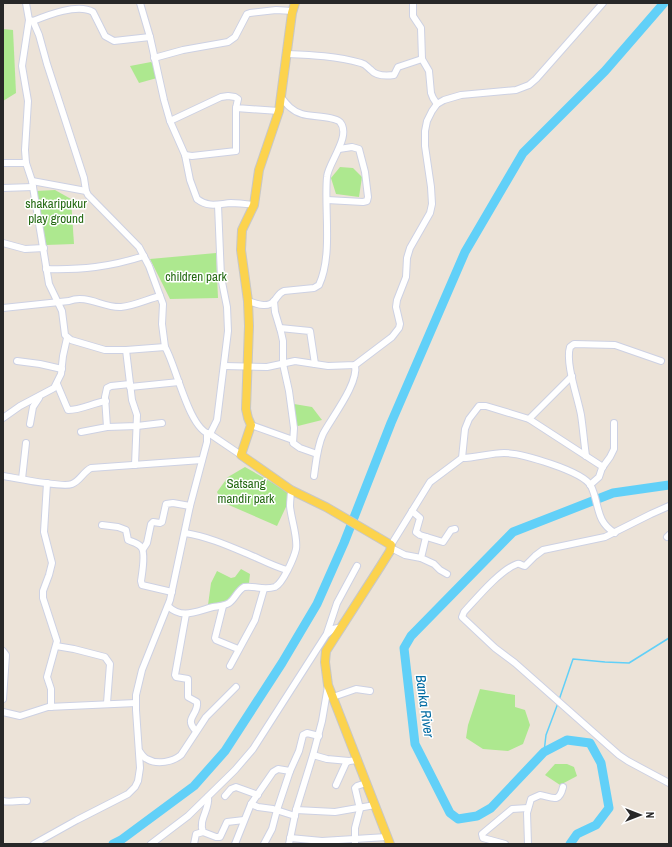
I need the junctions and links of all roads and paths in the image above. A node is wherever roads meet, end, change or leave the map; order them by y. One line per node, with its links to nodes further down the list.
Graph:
1 (26, 3): 6 (street)
2 (140, 3): 7 (street)
3 (413, 3): 10 (street)
4 (603, 3): 12 (street)
5 (294, 7): 8 (main road); 9 (street)
6 (31, 21): 7 (street); 19 (street); 22 (street)
7 (150, 37): 9 (street)
8 (287, 54): 10 (street); 11 (main road)
9 (154, 58): 15 (street)
10 (422, 59): 12 (street)
11 (281, 97): 14 (main road); 16 (street)
12 (437, 104): 43 (street)
13 (236, 108): 14 (street); 15 (street); 17 (street)
14 (279, 111): 25 (main road)
15 (170, 121): 17 (street)
16 (339, 149): 23 (street); 23 (street)
17 (185, 155): 24 (street)
18 (3, 163): 19 (street)
19 (26, 164): 20 (street)
20 (32, 184): 21 (street); 22 (street); 27 (street)
21 (3, 188)
22 (86, 191): 28 (street)
23 (327, 200): 32 (street)
24 (218, 205): 25 (street); 44 (street)
25 (254, 205): 31 (main road)
26 (3, 243): 27 (street)
27 (44, 248): 29 (street)
28 (144, 256): 29 (street); 30 (street)
29 (46, 269): 33 (street)
30 (160, 296): 33 (street); 37 (street)
31 (248, 301): 32 (street); 45 (main road)
32 (274, 301): 35 (street)
33 (58, 303): 34 (street); 36 (street)
34 (3, 308)
35 (280, 328): 41 (street); 42 (street)
36 (67, 338): 38 (street); 46 (street)
37 (165, 347): 38 (street); 48 (street)
38 (126, 350): 50 (street)
39 (17, 361): 46 (street)
40 (661, 361): 47 (street)
41 (284, 364): 42 (street); 45 (street); 63 (street)
42 (316, 364): 43 (street)
43 (355, 365): 65 (street)
44 (224, 366): 45 (street); 62 (street)
45 (247, 366): 58 (main road)
46 (62, 369): 49 (street)
47 (572, 376): 54 (street); 68 (street)
48 (179, 382): 50 (street); 62 (street)
49 (57, 384): 51 (street); 52 (street)
50 (130, 385): 52 (street); 59 (street)
51 (40, 396): 53 (street); 57 (street)
52 (106, 401): 60 (street)
53 (3, 418)
54 (529, 419): 67 (street); 68 (street)
55 (162, 422): 59 (street)
56 (614, 423): 71 (street)
57 (30, 424)
58 (251, 425): 63 (street); 66 (main road)
59 (137, 426): 60 (street); 70 (street)
60 (107, 427): 61 (street)
61 (81, 432)
62 (209, 434): 66 (street); 69 (street)
63 (293, 440): 65 (street)
64 (26, 443): 74 (street)
65 (317, 454): 73 (street)
66 (241, 455): 77 (main road)
67 (462, 455): 76 (street); 80 (street)
68 (586, 456): 71 (street)
69 (202, 460): 70 (street); 78 (street)
70 (135, 465): 75 (street)
71 (603, 466): 76 (street)
72 (3, 476): 74 (street)
73 (314, 476)
74 (22, 480): 75 (street)
75 (47, 483): 99 (street)
76 (592, 485): 84 (street)
77 (290, 490): 86 (main road); 90 (street)
78 (190, 506): 83 (street); 87 (street)
79 (669, 506): 84 (street)
80 (412, 511): 85 (street); 86 (street)
81 (102, 525): 87 (street)
82 (455, 529): 85 (street)
83 (185, 533): 90 (street); 93 (street)
84 (615, 533): 120 (street)
85 (426, 537): 88 (street)
86 (391, 547): 88 (street); 97 (main road)
87 (143, 549): 93 (street)
88 (421, 558): 91 (street)
89 (357, 566): 98 (street)
90 (287, 570): 92 (street)
91 (447, 574)
92 (264, 589): 95 (street); 100 (street)
93 (172, 592): 94 (street)
94 (168, 606): 96 (street); 108 (street)
95 (223, 606): 96 (street); 100 (street)
96 (186, 614): 112 (street)
97 (342, 627): 98 (street); 103 (main road)
98 (326, 635): 125 (street)
99 (56, 646): 109 (street); 110 (street)
100 (238, 649): 102 (street)
101 (3, 650): 107 (street)
102 (230, 666)
103 (328, 685): 106 (main road); 113 (street)
104 (236, 687): 112 (street)
105 (370, 691): 106 (street)
106 (333, 697): 116 (main road)
107 (3, 699)
108 (136, 702): 109 (street); 114 (street)
109 (107, 703): 110 (street)
110 (51, 707): 111 (street)
111 (3, 712)
112 (196, 732): 114 (street)
113 (319, 736): 115 (street); 118 (street)
114 (140, 752): 142 (street)
115 (314, 755): 117 (street); 133 (street)
116 (358, 760): 117 (street); 119 (main road)
117 (349, 761): 121 (street)
118 (290, 772): 124 (street); 132 (street)
119 (366, 783): 129 (main road); 131 (street)
120 (669, 783)
121 (336, 786)
122 (563, 787): 130 (street)
123 (225, 796): 124 (street)
124 (258, 796): 128 (street)
125 (208, 797): 135 (street); 143 (street)
126 (3, 801): 127 (street)
127 (27, 801)
128 (252, 804): 132 (street); 134 (street)
129 (375, 805): 131 (street); 139 (main road)
130 (528, 808): 140 (street); 149 (street)
131 (360, 809): 133 (street); 141 (street)
132 (277, 810): 133 (street); 147 (street)
133 (295, 813): 137 (street)
134 (244, 820): 136 (street); 146 (street)
135 (203, 832): 136 (street); 144 (street)
136 (216, 837): 145 (street)
137 (289, 841): 141 (street)
138 (374, 841): 139 (street); 141 (street)
139 (388, 841)
140 (485, 841): 148 (street)
141 (356, 842)
142 (34, 844)
143 (151, 844)
144 (194, 844)
145 (214, 844)
146 (235, 844)
147 (264, 844)
148 (505, 844)
149 (528, 844)

